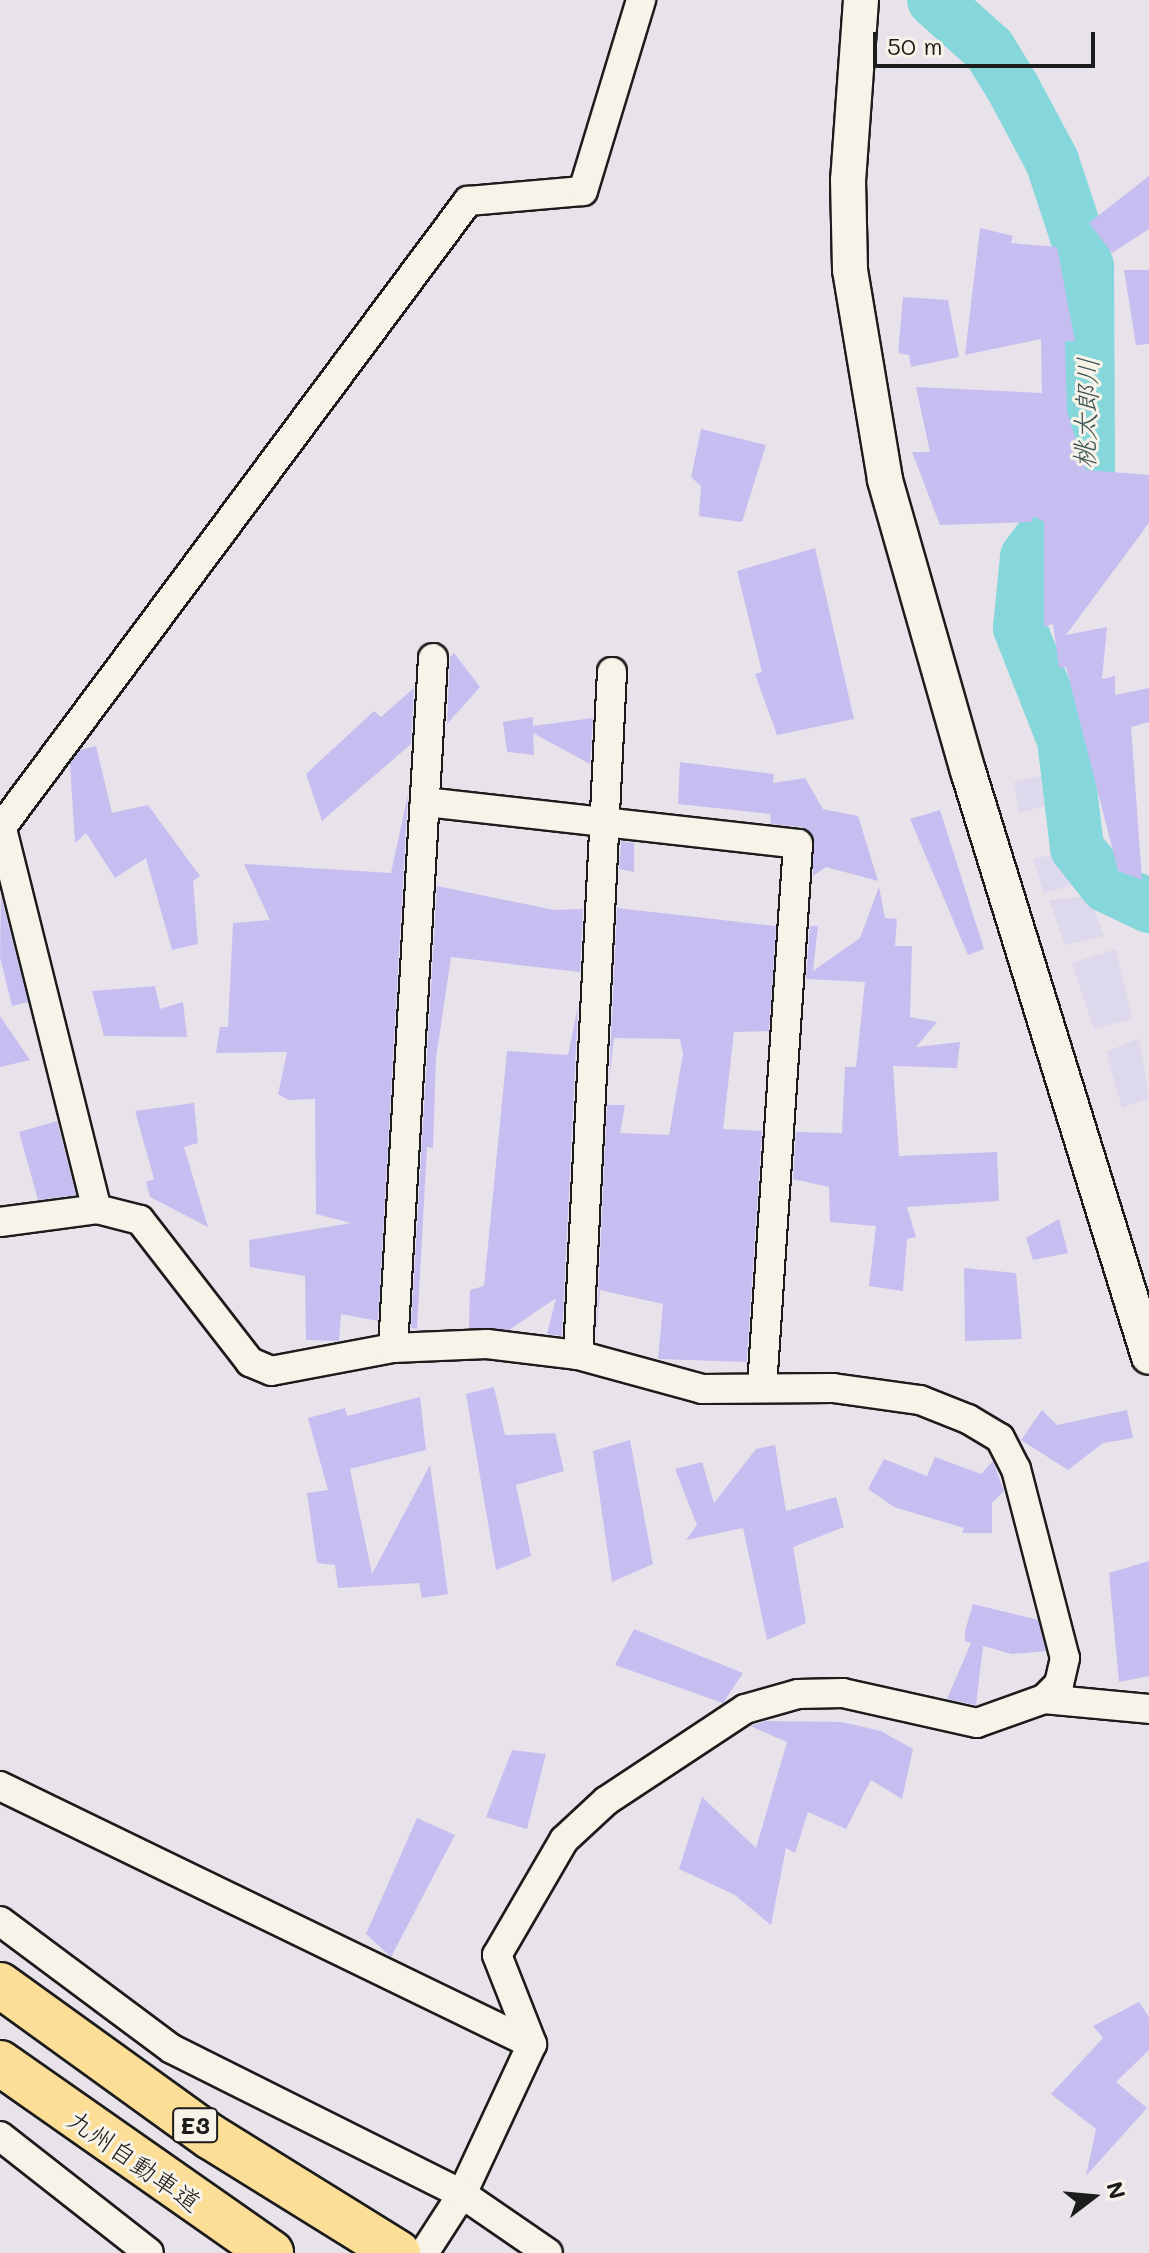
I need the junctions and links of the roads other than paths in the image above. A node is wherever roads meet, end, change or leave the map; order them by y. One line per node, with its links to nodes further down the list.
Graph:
1 (641, 0): 8 (street)
2 (861, 0): 13 (street)
3 (433, 658): 5 (street)
4 (612, 672): 7 (street)
5 (425, 802): 7 (street); 11 (street)
6 (0, 821): 8 (street)
7 (605, 822): 12 (street); 14 (street)
8 (1, 828): 9 (street)
9 (97, 1209): 10 (street); 11 (street)
10 (0, 1222)
11 (393, 1348): 12 (street)
12 (578, 1355): 14 (street)
13 (1149, 1357)
14 (762, 1387): 15 (street)
15 (1044, 1699): 16 (street); 20 (street)
16 (1149, 1709)
17 (0, 1786): 20 (street)
18 (0, 1921): 23 (street)
19 (0, 1985): 27 (highway, E3)
20 (532, 2044): 23 (street)
21 (0, 2063): 26 (highway, 九州自動車道 / E3)
22 (0, 2136): 25 (street)
23 (462, 2194): 24 (street); 28 (street)
24 (431, 2241)
25 (149, 2253)
26 (271, 2253)
27 (398, 2253)
28 (548, 2253)

